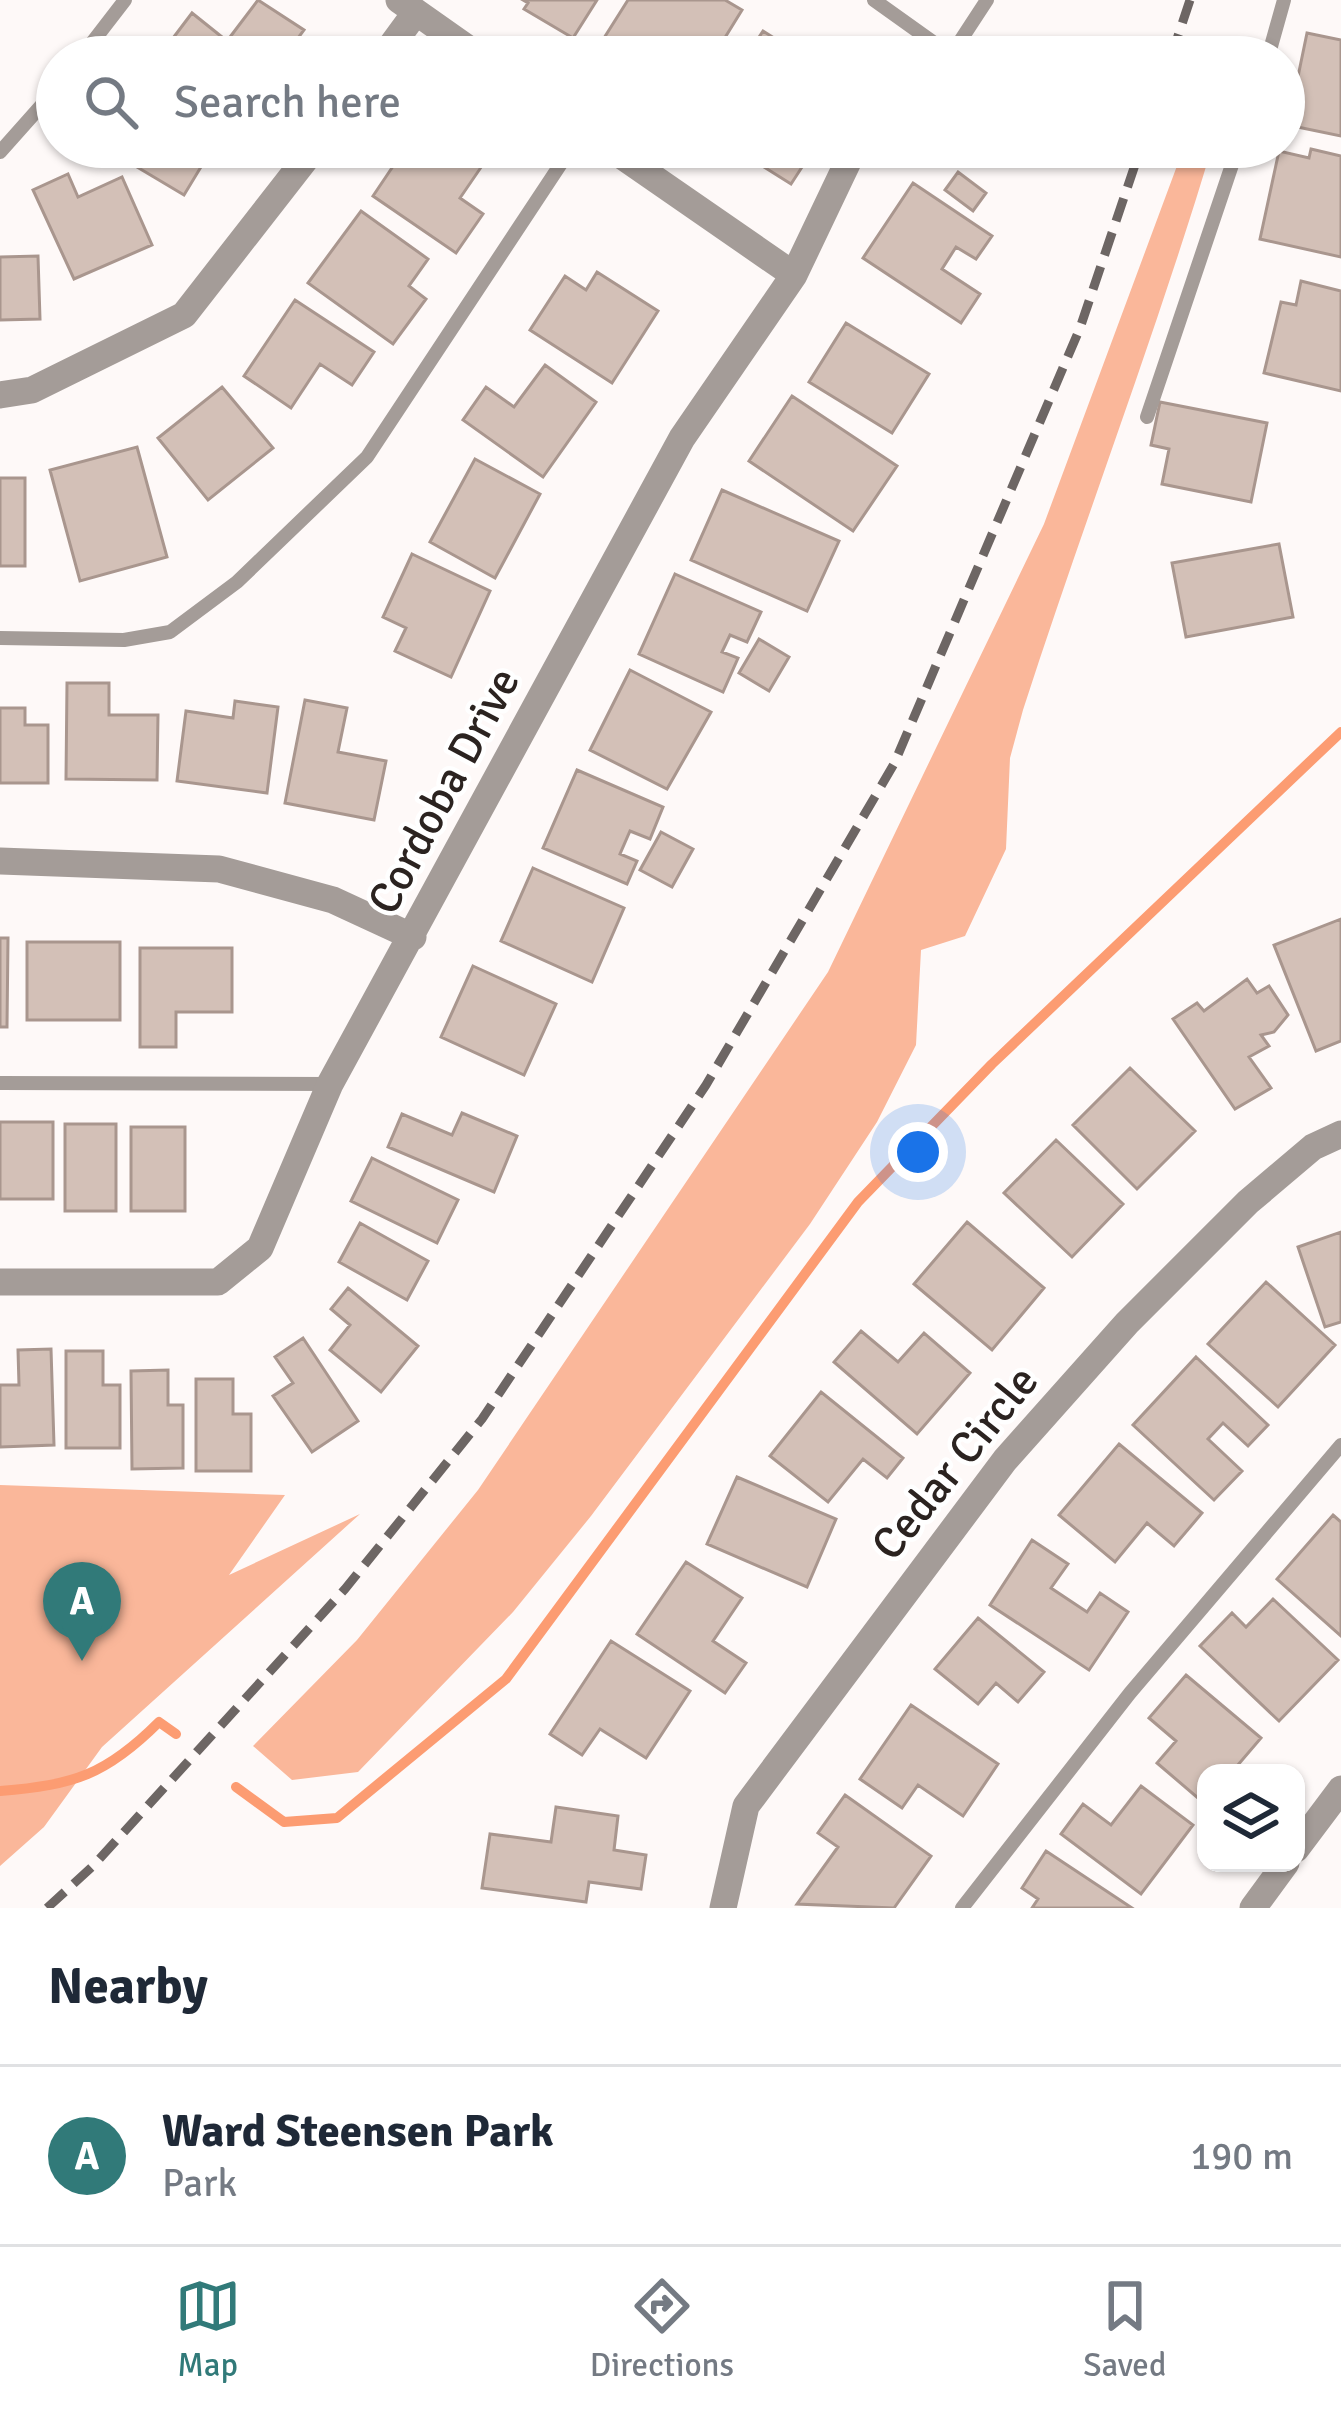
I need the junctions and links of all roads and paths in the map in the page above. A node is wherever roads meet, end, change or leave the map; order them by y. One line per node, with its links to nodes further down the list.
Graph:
1 (125, 0): 6 (lane)
2 (874, 0): 9 (lane)
3 (987, 0): 10 (lane)
4 (1284, 0): 11 (lane)
5 (407, 6): 7 (street); 8 (street)
6 (97, 36)
7 (393, 36)
8 (450, 36)
9 (924, 36)
10 (964, 36)
11 (1274, 36)
12 (36, 112): 13 (lane)
13 (0, 152)
14 (299, 168): 20 (street)
15 (558, 168): 22 (lane)
16 (639, 168): 19 (street)
17 (845, 168): 19 (street, Cordoba Drive)
18 (1231, 168): 21 (lane)
19 (794, 275): 24 (street, Cordoba Drive)
20 (0, 395)
21 (1147, 417)
22 (0, 638)
23 (0, 861): 24 (street)
24 (413, 937): 26 (street, Cordoba Drive)
25 (0, 1083): 26 (lane)
26 (330, 1084): 28 (street, Cordoba Drive)
27 (1341, 1135): 33 (street, Cedar Circle)
28 (0, 1282)
29 (1341, 1445): 34 (lane)
30 (1341, 1789): 31 (street)
31 (1305, 1837)
32 (1279, 1872): 35 (street)
33 (723, 1908)
34 (962, 1908)
35 (1253, 1908)

